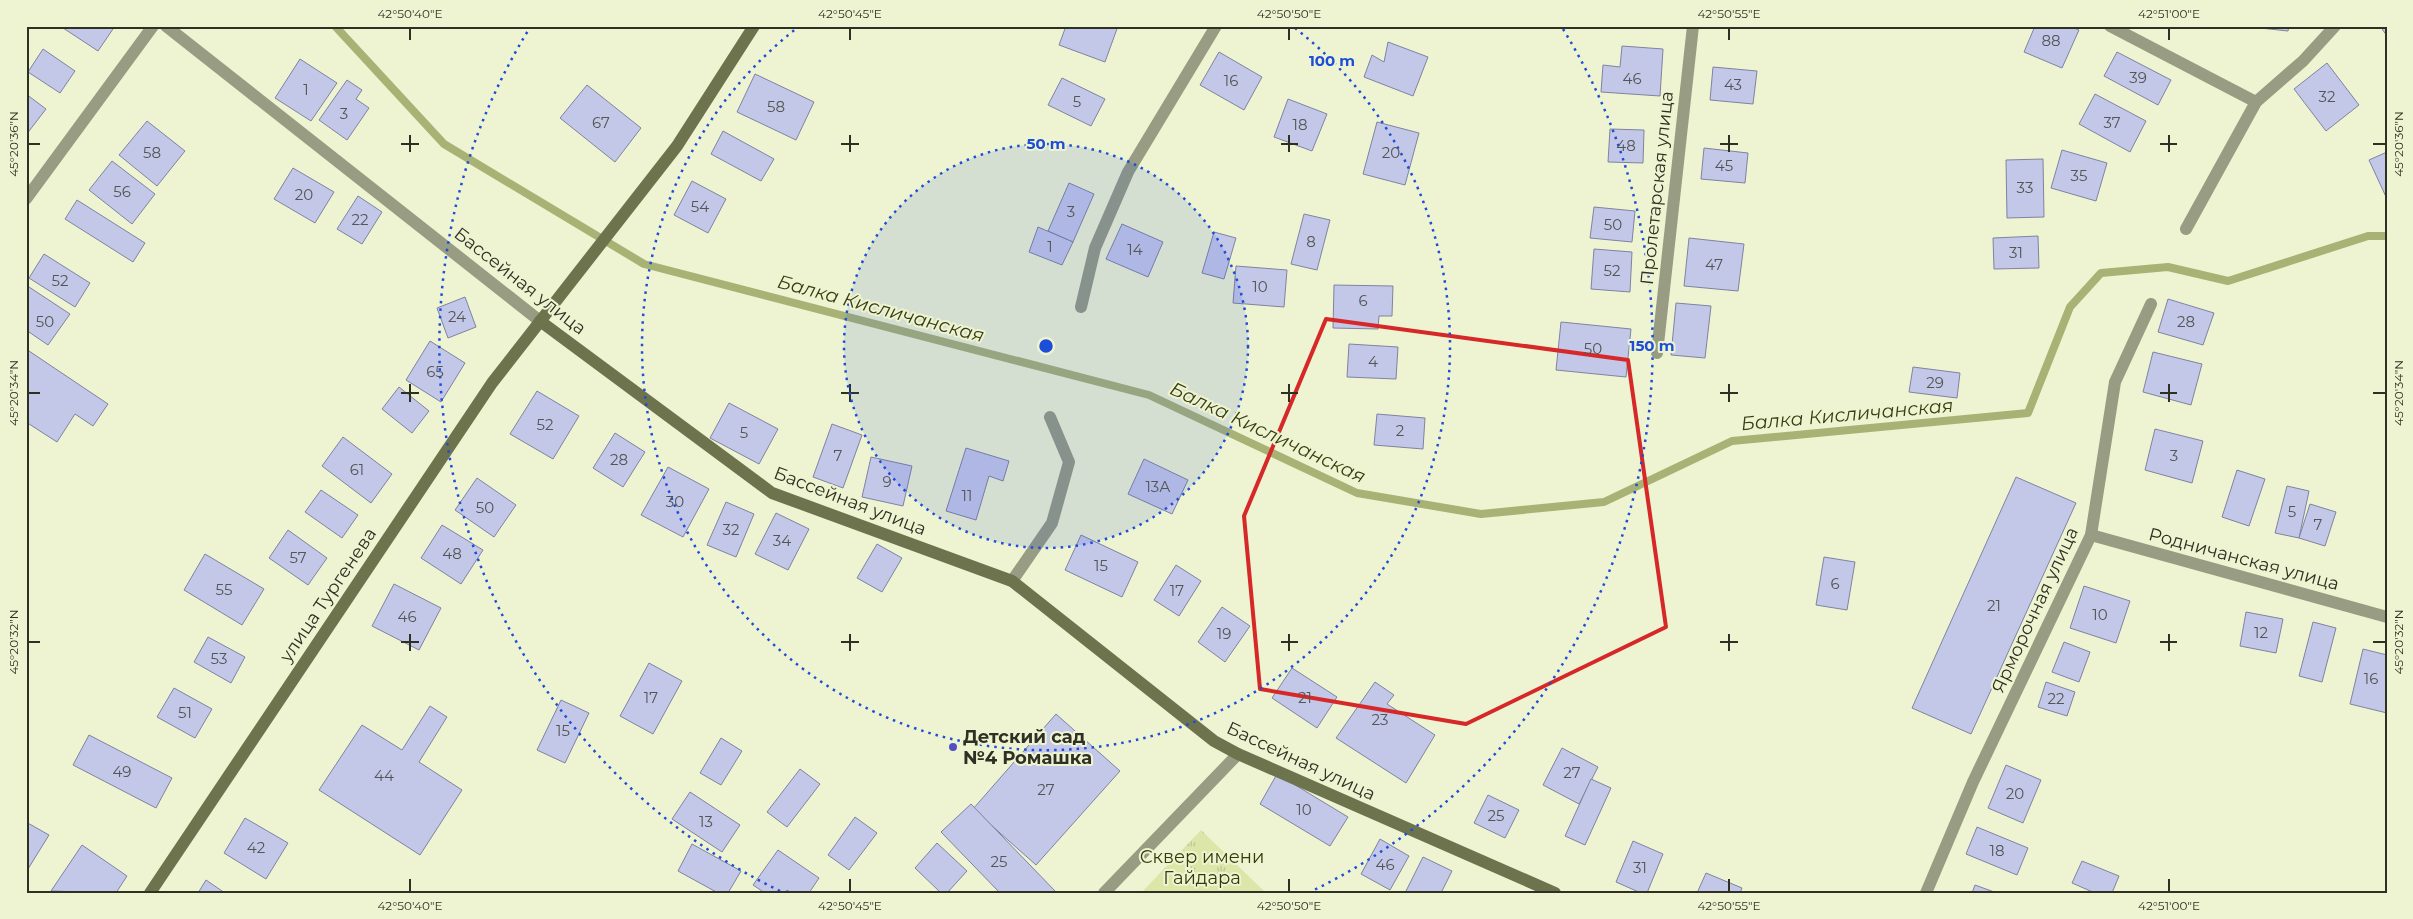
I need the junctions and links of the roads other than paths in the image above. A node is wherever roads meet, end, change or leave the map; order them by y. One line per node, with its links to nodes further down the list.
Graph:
1 (153, 26): 9 (street)
2 (166, 26): 13 (street, Бассейная улица)
3 (754, 26): 13 (street, улица Тургенева)
4 (1216, 26): 12 (street)
5 (1693, 26): 14 (street, Пролетарская улица)
6 (2110, 26): 8 (street)
7 (2335, 26): 8 (street)
8 (2256, 102): 10 (street)
9 (26, 199)
10 (2186, 229)
11 (2151, 304): 16 (street, Ярморочная улица)
12 (1081, 307)
13 (540, 321): 17 (street, Бассейная улица); 20 (street, улица Тургенева)
14 (1656, 353)
15 (1050, 417): 17 (street)
16 (2091, 535): 18 (street, Родничанская улица); 23 (street, Ярморочная улица)
17 (1012, 581): 19 (street, Бассейная улица)
18 (2387, 617)
19 (1238, 754): 21 (street); 22 (street, Бассейная улица)
20 (150, 893)
21 (1104, 893)
22 (1555, 893)
23 (1926, 893)

